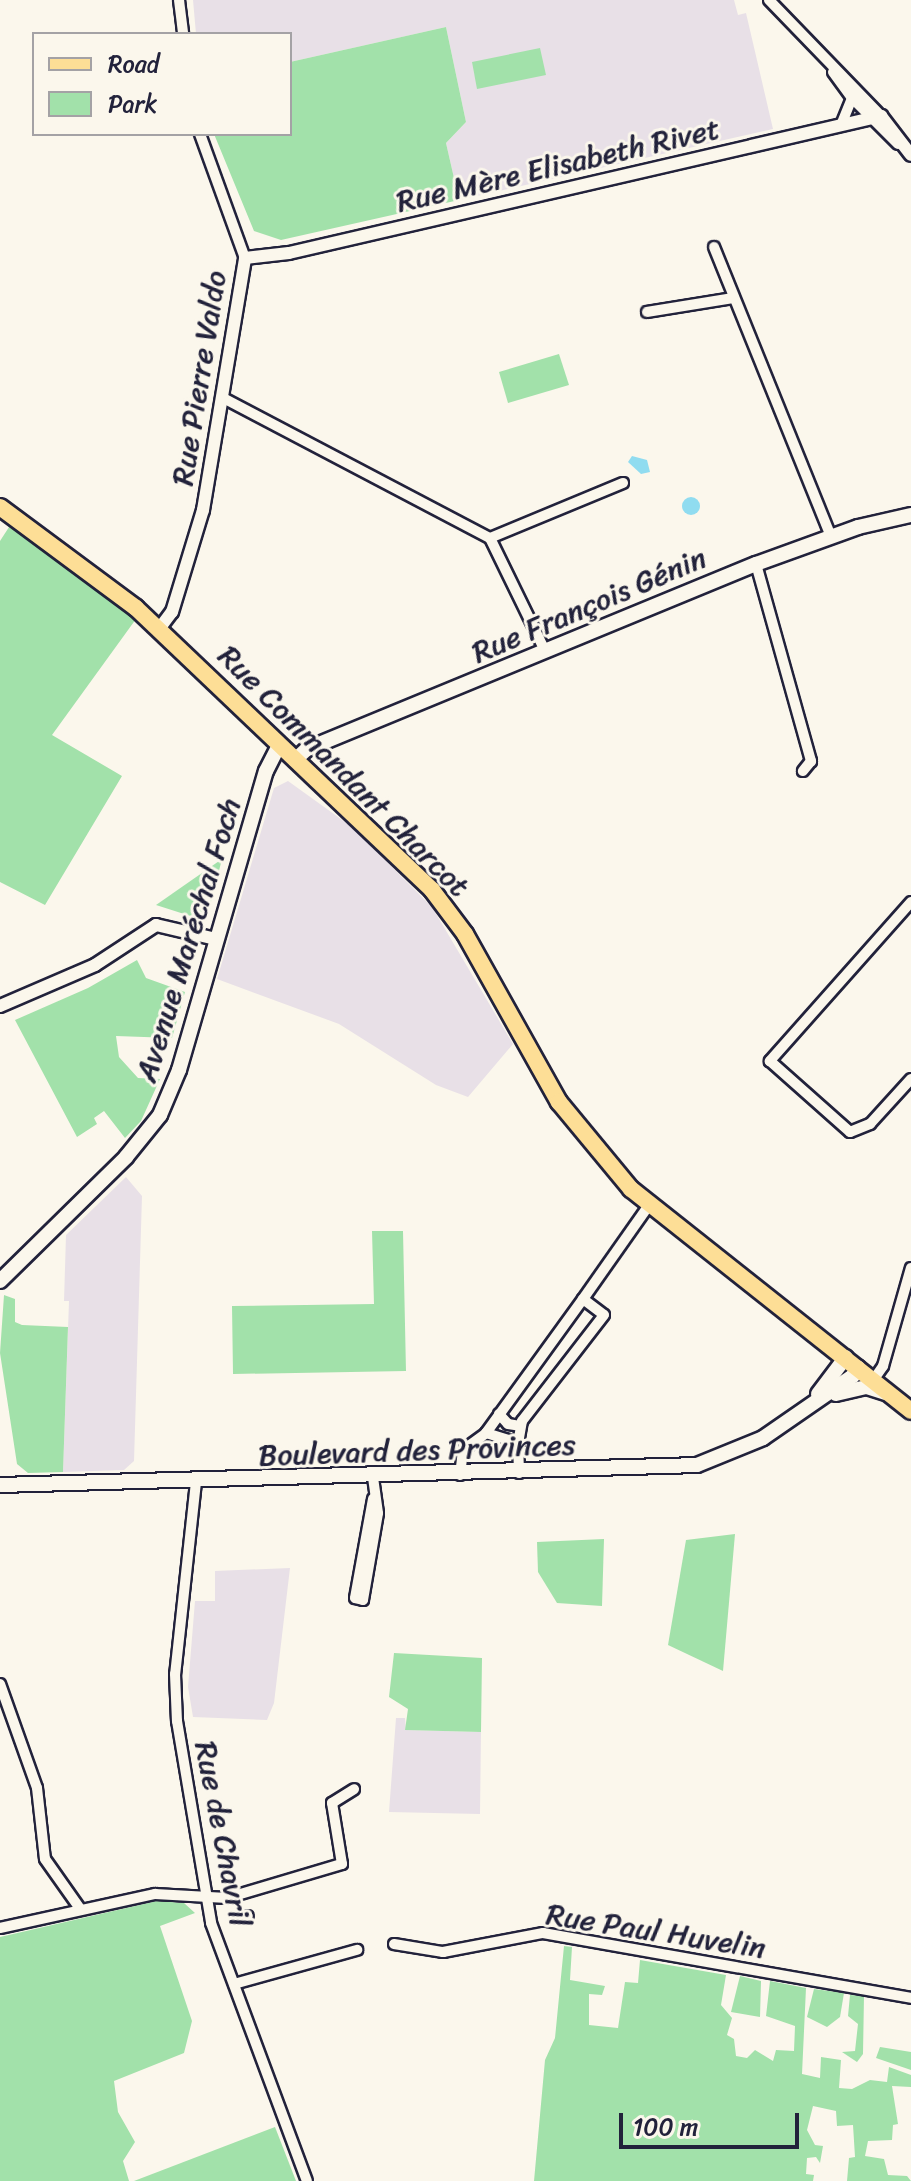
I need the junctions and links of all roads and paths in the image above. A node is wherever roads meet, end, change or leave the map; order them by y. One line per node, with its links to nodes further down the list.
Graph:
1 (179, 0): 3 (street)
2 (769, 0): 4 (street)
3 (183, 32)
4 (827, 63): 5 (street); 6 (street)
5 (852, 98): 6 (street); 7 (street)
6 (876, 117): 7 (street, Rue Mère Elisabeth Rivet); 9 (street)
7 (841, 125): 11 (street, Rue Mère Elisabeth Rivet)
8 (201, 136): 11 (street, Rue Pierre Valdo)
9 (911, 155)
10 (714, 247): 12 (street)
11 (245, 258): 14 (street, Rue Pierre Valdo)
12 (733, 298): 13 (street); 18 (street)
13 (647, 312)
14 (225, 399): 19 (street); 21 (street, Rue Pierre Valdo)
15 (623, 483): 19 (street)
16 (0, 507): 21 (main road, Rue Commandant Charcot)
17 (911, 515): 18 (main road, Rue François Génin)
18 (831, 536): 20 (main road, Rue François Génin)
19 (490, 538): 22 (street)
20 (756, 564): 22 (main road, Rue François Génin); 25 (street)
21 (159, 629): 23 (main road, Rue Commandant Charcot)
22 (545, 651): 24 (main road, Rue François Génin)
23 (279, 745): 24 (main road, Rue Commandant Charcot); 27 (main road, Avenue Maréchal Foch)
24 (295, 760): 30 (main road, Rue Commandant Charcot)
25 (803, 771)
26 (911, 902): 29 (street)
27 (216, 939): 28 (street); 32 (main road, Avenue Maréchal Foch)
28 (0, 1006)
29 (911, 1079)
30 (649, 1205): 33 (street); 34 (main road, Rue Commandant Charcot)
31 (911, 1268): 35 (street)
32 (0, 1281)
33 (583, 1299): 39 (street); 40 (street)
34 (852, 1362): 35 (main road, Rue Commandant Charcot); 37 (main road, Boulevard des Provinces)
35 (874, 1379): 36 (main road, Rue Commandant Charcot)
36 (896, 1397): 37 (main road, Boulevard des Provinces); 38 (main road, Rue Commandant Charcot)
37 (816, 1398): 43 (main road, Boulevard des Provinces)
38 (911, 1411)
39 (499, 1414): 40 (street); 41 (street)
40 (520, 1426): 42 (street)
41 (486, 1433): 42 (street); 44 (street)
42 (518, 1443): 43 (street)
43 (519, 1473): 44 (main road, Boulevard des Provinces)
44 (460, 1475): 45 (main road, Boulevard des Provinces)
45 (373, 1477): 46 (main road, Boulevard des Provinces); 48 (street)
46 (196, 1482): 47 (main road, Boulevard des Provinces); 51 (street, Rue de Chavril)
47 (0, 1485)
48 (374, 1497): 48 (street)
49 (0, 1684): 52 (street)
50 (354, 1789): 51 (street)
51 (206, 1897): 52 (street); 56 (street, Rue de Chavril)
52 (81, 1910): 53 (street)
53 (0, 1928)
54 (394, 1944): 57 (street, Rue Paul Huvelin)
55 (357, 1950): 56 (street)
56 (234, 1984): 58 (street, Rue de Chavril)
57 (911, 1998)
58 (307, 2181)

